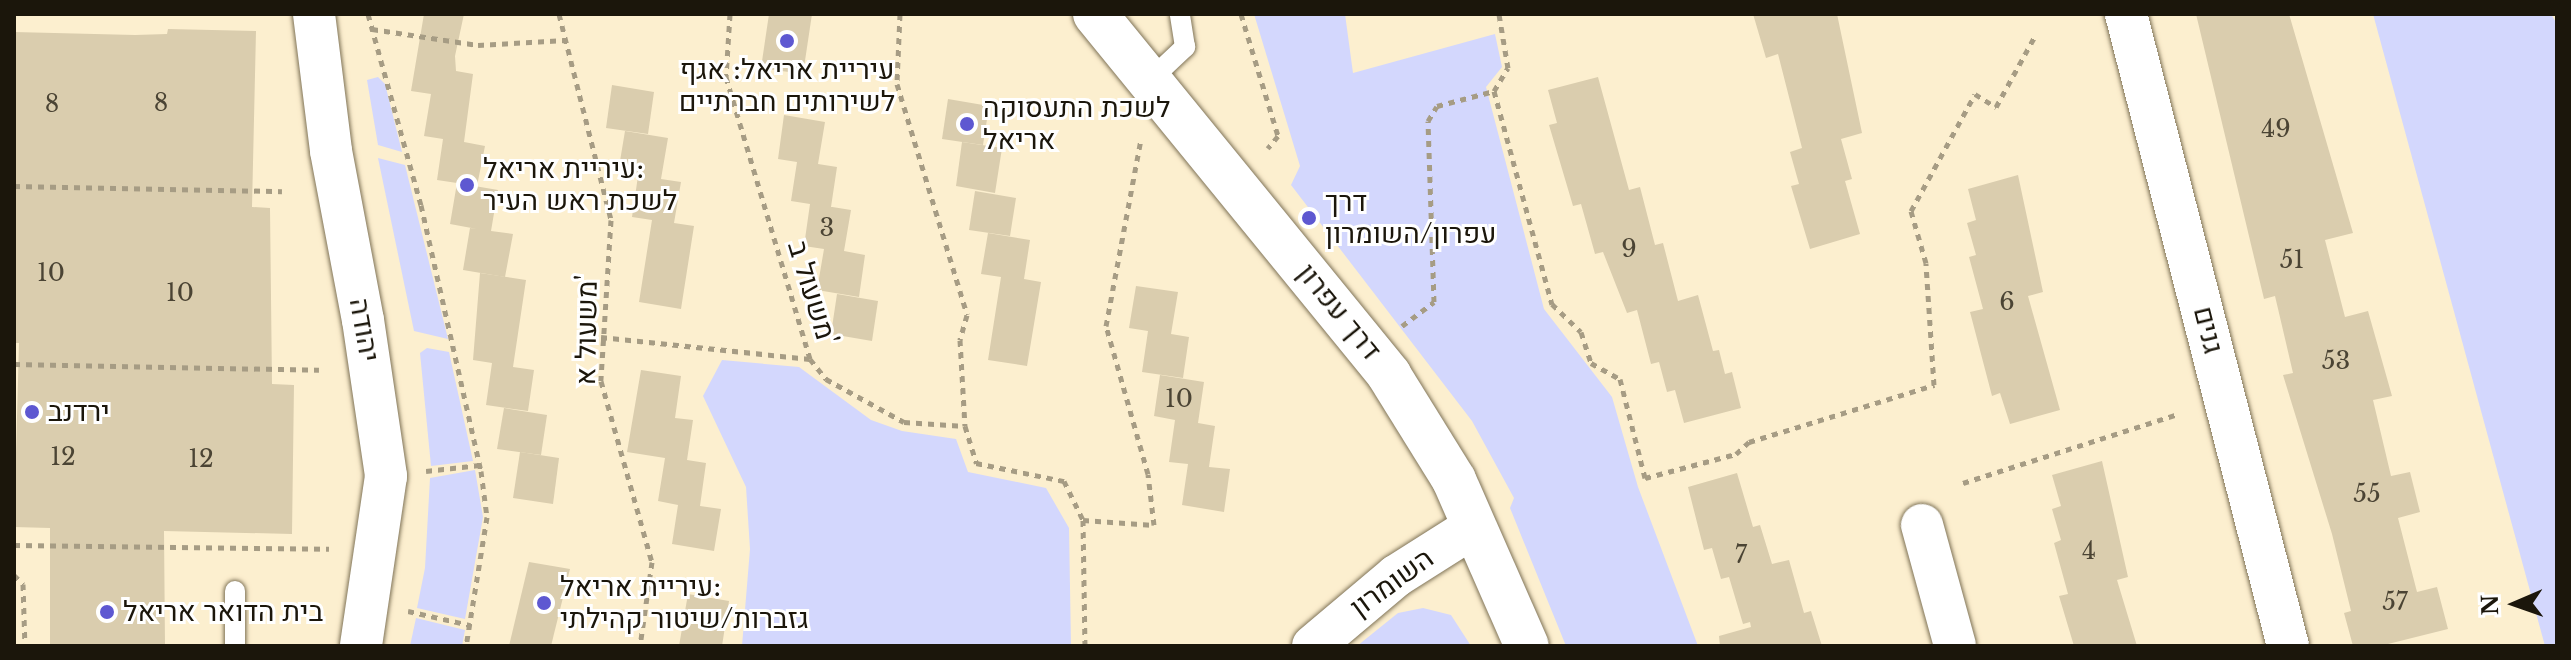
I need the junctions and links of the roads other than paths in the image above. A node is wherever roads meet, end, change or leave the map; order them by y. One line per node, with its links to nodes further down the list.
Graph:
1 (314, 14): 10 (street, יהודה)
2 (1095, 14): 5 (street, דרך עפרון)
3 (1180, 14): 5 (lane)
4 (2126, 14): 14 (street, גנים)
5 (1149, 81): 7 (street, דרך עפרון)
6 (1922, 525): 13 (street)
7 (1475, 526): 11 (street, השומרון); 12 (street, דרך עפרון)
8 (235, 591): 9 (lane)
9 (235, 646)
10 (361, 646)
11 (1313, 646)
12 (1527, 646)
13 (1955, 646)
14 (2288, 646)

